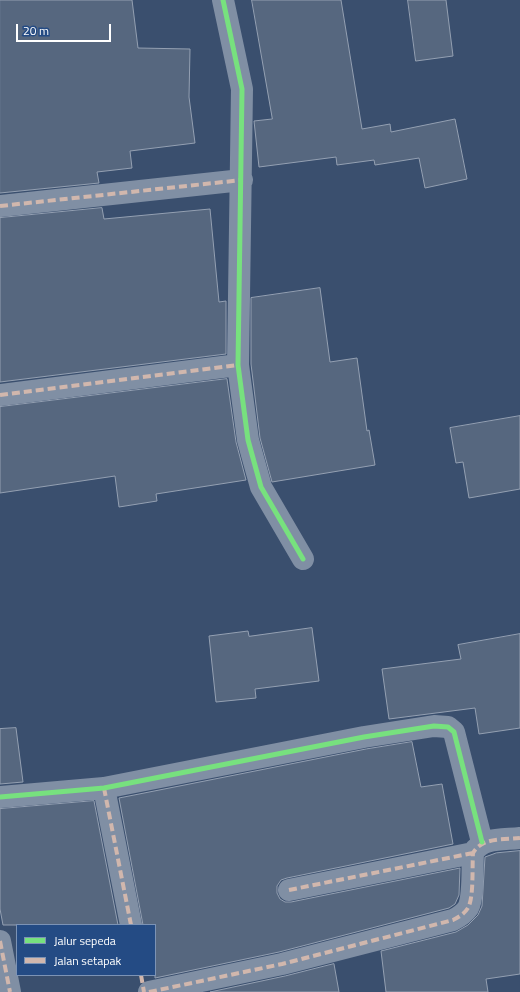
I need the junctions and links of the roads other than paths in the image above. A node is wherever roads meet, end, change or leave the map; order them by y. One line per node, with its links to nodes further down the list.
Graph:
1 (223, 0): 2 (street)
2 (242, 180): 3 (street); 4 (street)
3 (0, 206)
4 (238, 365): 5 (street); 6 (street)
5 (0, 395)
6 (303, 559)
7 (104, 788): 8 (street); 10 (street); 12 (street)
8 (0, 797)
9 (520, 838): 10 (street)
10 (478, 848): 11 (street); 17 (street)
11 (289, 890)
12 (131, 924)
13 (0, 941): 15 (street)
14 (141, 976): 16 (street)
15 (10, 992)
16 (144, 992)
17 (150, 992)

